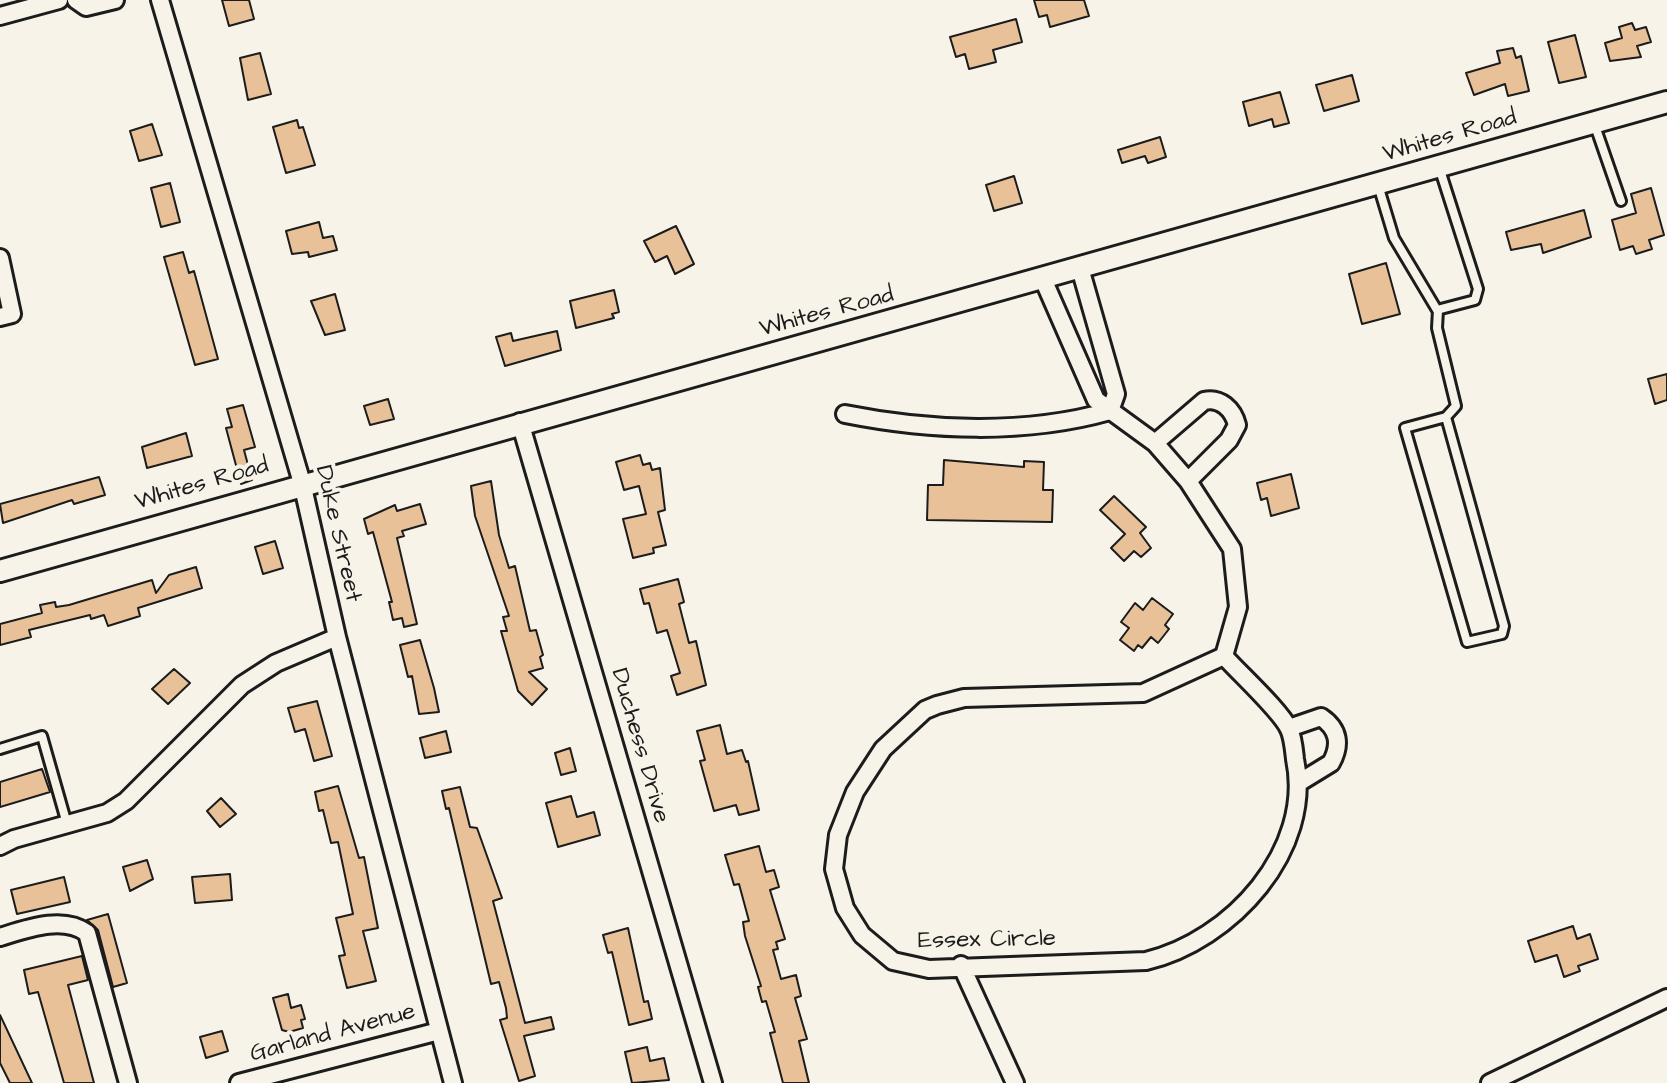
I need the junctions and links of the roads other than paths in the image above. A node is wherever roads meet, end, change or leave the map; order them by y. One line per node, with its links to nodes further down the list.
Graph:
1 (59, 0): 5 (street)
2 (76, 0): 3 (street)
3 (115, 0)
4 (160, 0): 22 (street, Duke Street)
5 (0, 16)
6 (1667, 102): 7 (street, Whites Road)
7 (1594, 123): 8 (street, Whites Road); 10 (lane)
8 (1439, 167): 9 (street, Whites Road); 14 (lane)
9 (1377, 184): 12 (street, Whites Road); 14 (lane)
10 (1621, 201)
11 (0, 258): 15 (street)
12 (1080, 268): 13 (street, Whites Road); 16 (street)
13 (1043, 279): 16 (street); 19 (street, Whites Road)
14 (1438, 310): 18 (lane)
15 (0, 317)
16 (1110, 411): 17 (street); 20 (street)
17 (845, 414)
18 (1446, 417): 18 (lane)
19 (520, 422): 22 (street, Whites Road); 38 (street, Duchess Drive)
20 (1155, 443): 21 (street); 21 (street)
21 (1188, 481): 25 (street)
22 (302, 483): 23 (street, Whites Road); 24 (street, Duke Street)
23 (0, 571)
24 (337, 637): 29 (street); 34 (street, Duke Street)
25 (1224, 656): 26 (street); 32 (street, Essex Circle)
26 (1289, 728): 28 (street, Essex Circle); 28 (street)
27 (0, 749): 29 (lane)
28 (1300, 782): 32 (street, Essex Circle)
29 (68, 825): 30 (street)
30 (0, 846)
31 (0, 937): 35 (street)
32 (961, 965): 39 (street)
33 (1667, 998): 40 (street)
34 (439, 1031): 36 (street, Garland Avenue); 37 (street, Duke Street)
35 (128, 1083)
36 (239, 1083)
37 (453, 1083)
38 (713, 1083)
39 (1015, 1083)
40 (1490, 1083)

